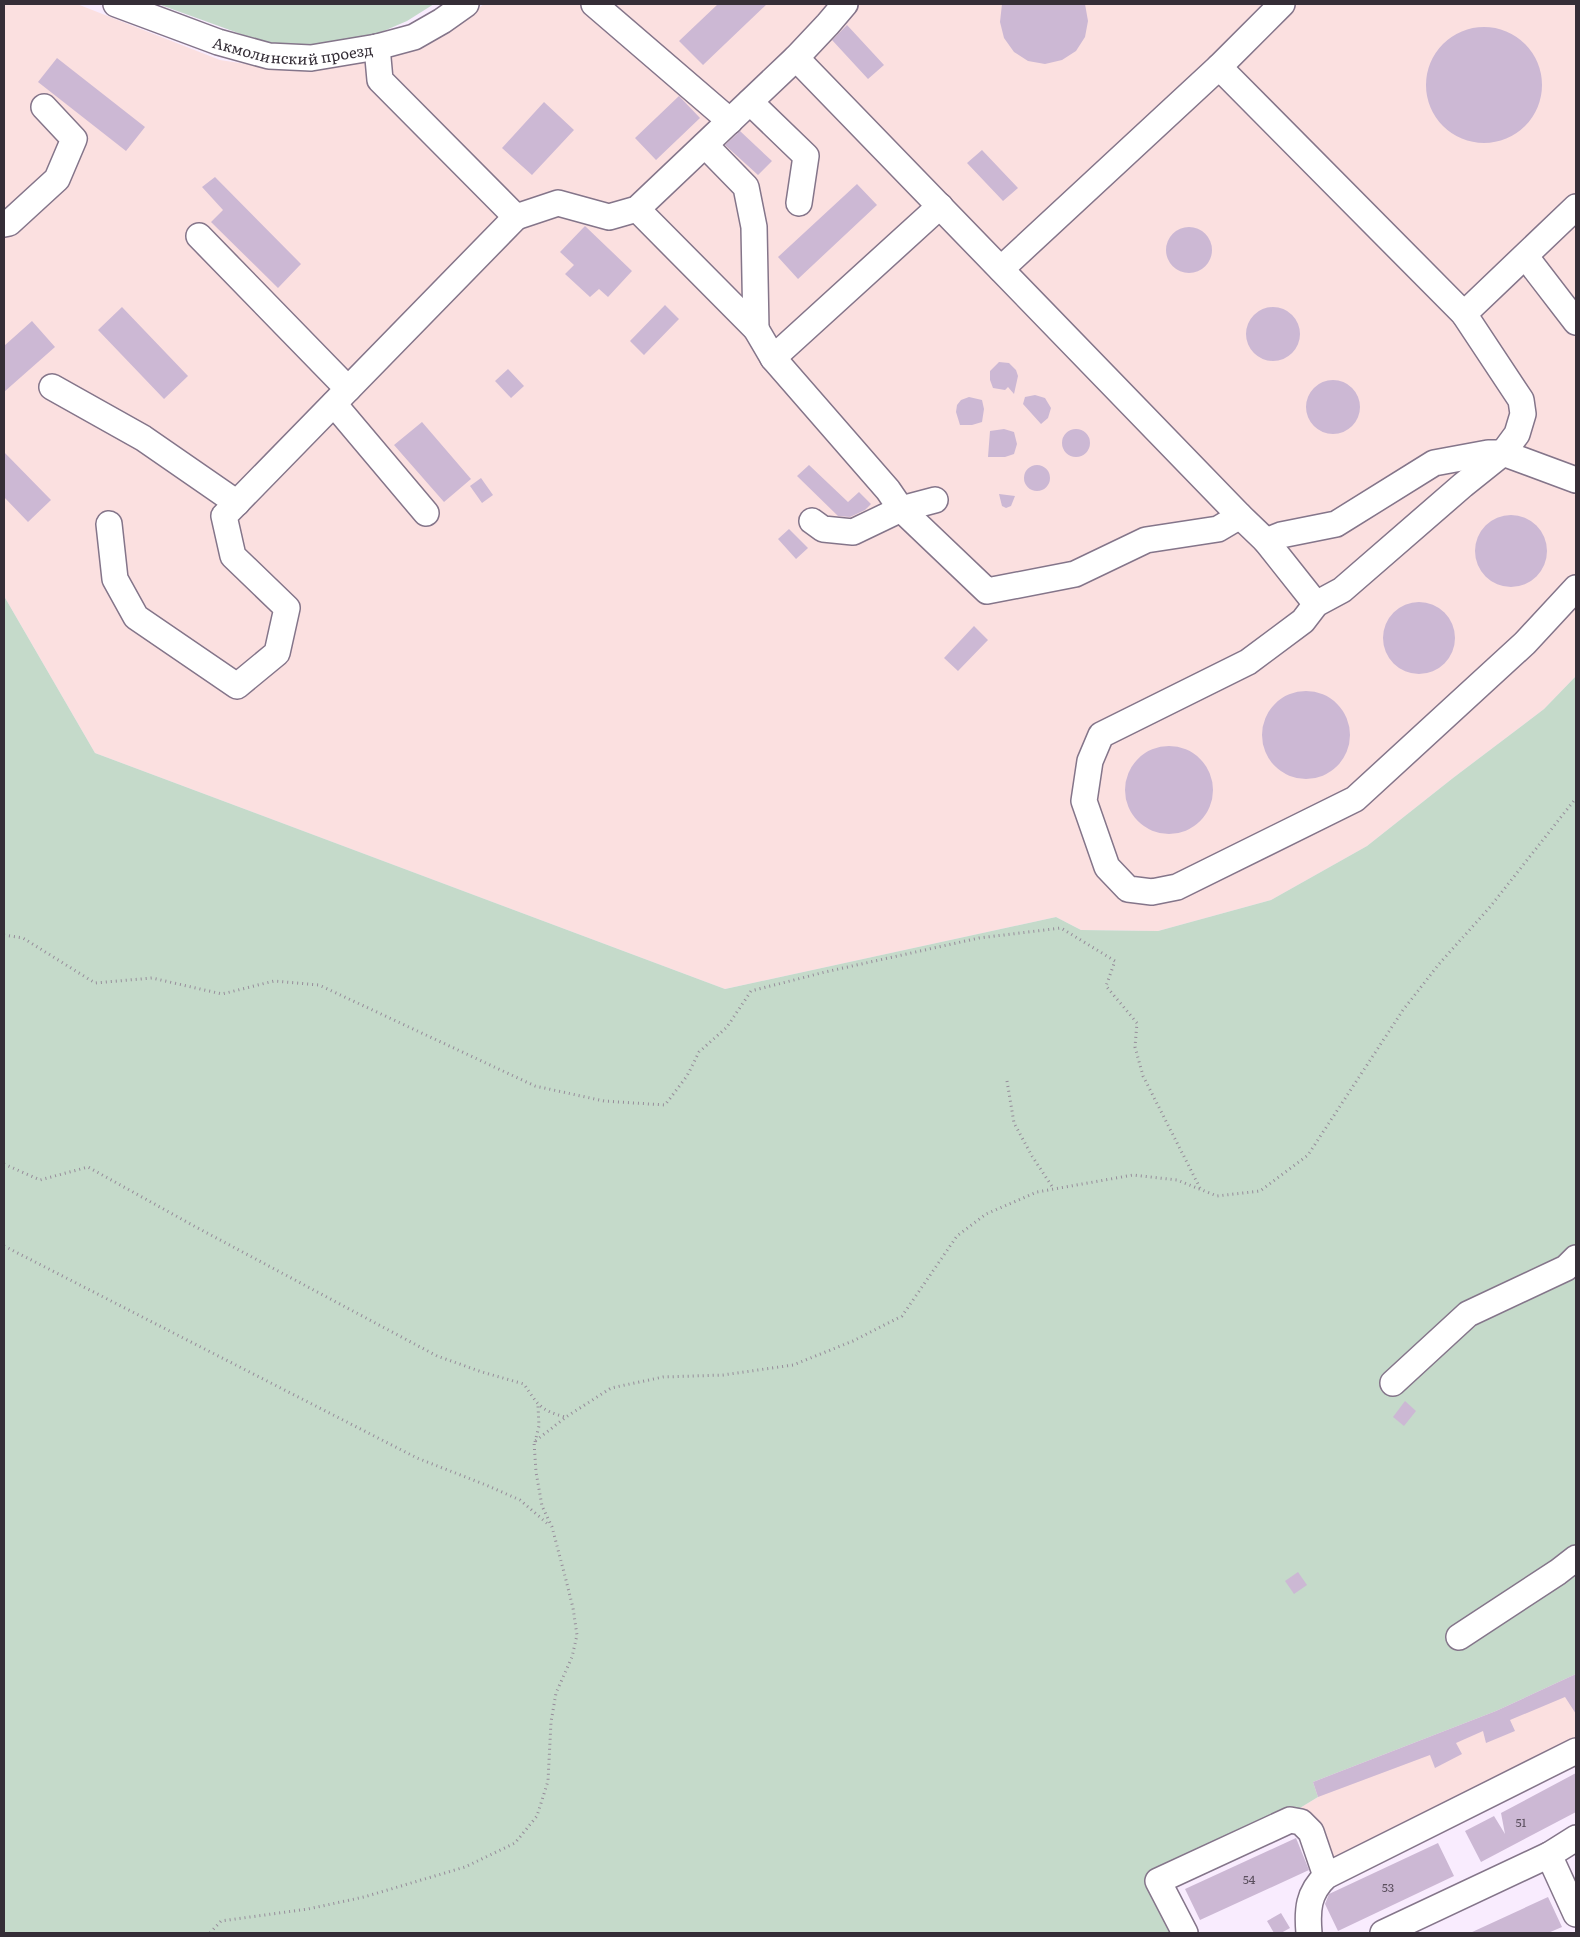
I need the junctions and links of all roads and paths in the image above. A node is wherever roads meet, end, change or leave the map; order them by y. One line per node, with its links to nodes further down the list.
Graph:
1 (116, 4): 6 (street, Акмолинский проезд)
2 (466, 4): 6 (street, Акмолинский проезд)
3 (594, 4): 11 (street)
4 (845, 4): 7 (street)
5 (1282, 4): 8 (street)
6 (377, 47): 17 (street)
7 (796, 58): 9 (street); 14 (street)
8 (1219, 67): 21 (street); 22 (street)
9 (750, 102): 11 (street); 13 (street)
10 (44, 107): 18 (street)
11 (730, 122): 12 (street)
12 (705, 145): 16 (street); 24 (street)
13 (799, 203)
14 (940, 206): 21 (street); 25 (street)
15 (1576, 207): 20 (street)
16 (637, 210): 17 (street); 24 (street)
17 (516, 217): 27 (street)
18 (4, 224)
19 (199, 236): 27 (street)
20 (1526, 257): 22 (street); 23 (street)
21 (1001, 269): 34 (street)
22 (1464, 314): 28 (street)
23 (1576, 322)
24 (756, 329): 25 (street)
25 (773, 358): 32 (street)
26 (52, 387): 31 (street)
27 (341, 397): 31 (street); 33 (street)
28 (1503, 454): 29 (street); 37 (street); 39 (street)
29 (1576, 480)
30 (935, 500): 32 (street)
31 (238, 503): 36 (street)
32 (901, 509): 34 (street); 35 (street)
33 (426, 513)
34 (1240, 516): 37 (street)
35 (812, 521)
36 (109, 524)
37 (1266, 541): 39 (street)
38 (1576, 588): 39 (street)
39 (1316, 604)
40 (1576, 798): 45 (path)
41 (4, 935): 45 (path)
42 (1007, 1081): 44 (path)
43 (4, 1164): 49 (path)
44 (1053, 1188): 45 (path); 50 (path)
45 (1200, 1189)
46 (4, 1246): 52 (path)
47 (1576, 1258): 48 (street)
48 (1393, 1383)
49 (538, 1405): 50 (path); 51 (path)
50 (566, 1417): 51 (path)
51 (534, 1442): 52 (path)
52 (552, 1527): 61 (path)
53 (1576, 1558): 54 (street)
54 (1459, 1637)
55 (1576, 1751): 58 (street)
56 (1576, 1838): 57 (street)
57 (1549, 1855): 59 (street); 60 (street)
58 (1326, 1876): 62 (street); 63 (street)
59 (1576, 1914)
60 (1394, 1931)
61 (210, 1933)
62 (1185, 1933)
63 (1308, 1933)

